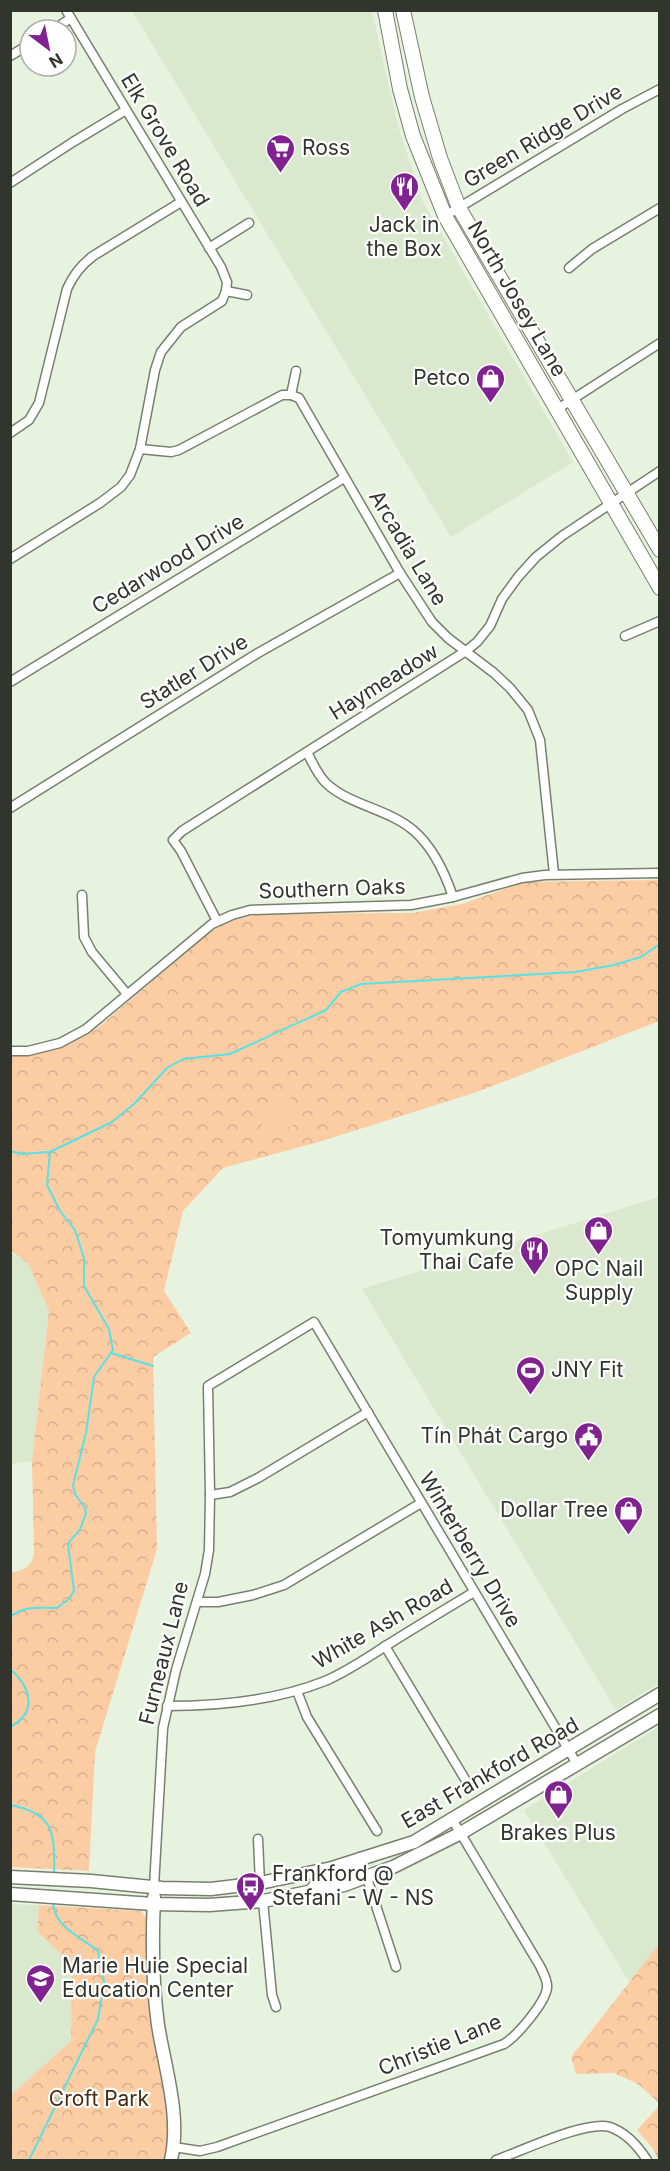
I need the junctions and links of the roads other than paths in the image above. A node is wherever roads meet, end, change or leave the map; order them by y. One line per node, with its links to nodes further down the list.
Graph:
1 (385, 10): 10 (main road, North Josey Lane)
2 (404, 10): 8 (main road, North Josey Lane)
3 (69, 14): 5 (street, Elk Grove Road)
4 (660, 89): 8 (street, Green Ridge Drive)
5 (126, 110): 6 (street); 7 (street, Elk Grove Road)
6 (10, 183)
7 (181, 202): 12 (street, Elk Grove Road); 21 (street)
8 (459, 208): 10 (street, Green Ridge Drive); 19 (main road, North Josey Lane)
9 (660, 208): 13 (street)
10 (445, 216): 20 (main road, North Josey Lane)
11 (249, 224): 12 (street)
12 (209, 248): 14 (street, Elk Grove Road)
13 (569, 268)
14 (226, 291): 15 (street); 22 (street)
15 (247, 295)
16 (660, 343): 19 (street)
17 (296, 371): 18 (street)
18 (291, 394): 22 (street); 24 (street, Arcadia Lane)
19 (573, 399): 20 (street); 25 (main road, North Josey Lane)
20 (556, 410): 26 (main road, North Josey Lane)
21 (10, 433)
22 (140, 448): 28 (street)
23 (660, 471): 25 (street, Haymeadow)
24 (344, 478): 29 (street, Arcadia Lane); 34 (street, Cedarwood Drive)
25 (627, 491): 26 (street, Haymeadow); 27 (main road, North Josey Lane)
26 (611, 504): 30 (main road, North Josey Lane); 33 (street, Haymeadow)
27 (660, 550)
28 (10, 559)
29 (400, 573): 33 (street, Arcadia Lane); 36 (street, Statler Drive)
30 (660, 588)
31 (660, 621): 32 (street)
32 (625, 636)
33 (466, 651): 35 (street, Haymeadow); 38 (street, Arcadia Lane)
34 (10, 682)
35 (307, 752): 40 (street); 41 (street, Haymeadow)
36 (10, 808)
37 (660, 873): 38 (street, Southern Oaks)
38 (554, 874): 40 (street, Southern Oaks)
39 (82, 895): 42 (street)
40 (453, 897): 41 (street, Southern Oaks)
41 (217, 921): 42 (street, Southern Oaks)
42 (127, 994): 43 (street, Southern Oaks)
43 (10, 1051)
44 (315, 1322): 45 (street, Winterberry Drive); 46 (street, Furneaux Lane)
45 (368, 1412): 46 (street); 47 (street, Winterberry Drive)
46 (210, 1495): 49 (street, Furneaux Lane)
47 (421, 1503): 48 (street, Winterberry Drive); 49 (street)
48 (474, 1592): 50 (street, White Ash Road); 55 (street, Winterberry Drive)
49 (198, 1602): 53 (street, Furneaux Lane)
50 (385, 1646): 51 (street, White Ash Road); 57 (street)
51 (297, 1691): 53 (street, White Ash Road); 59 (street)
52 (660, 1694): 55 (main road, East Frankford Road)
53 (167, 1706): 66 (street, Furneaux Lane)
54 (660, 1715): 56 (main road, East Frankford Road)
55 (569, 1750): 56 (street, Winterberry Drive); 58 (main road, East Frankford Road)
56 (577, 1764): 60 (main road, East Frankford Road)
57 (465, 1779)
58 (453, 1819): 60 (street, Christie Lane); 62 (main road, East Frankford Road)
59 (377, 1831)
60 (461, 1833): 64 (main road, East Frankford Road); 73 (street, Christie Lane)
61 (258, 1839): 65 (street)
62 (360, 1859): 65 (main road, East Frankford Road); 67 (main road)
63 (10, 1877): 66 (main road, East Frankford Road)
64 (367, 1878): 67 (main road, East Frankford Road); 71 (street)
65 (261, 1883): 66 (main road, East Frankford Road)
66 (154, 1887): 70 (main road, Furneaux Lane)
67 (308, 1893): 69 (main road, East Frankford Road)
68 (10, 1894): 70 (main road, East Frankford Road)
69 (263, 1901): 70 (main road, East Frankford Road); 72 (street)
70 (153, 1904): 73 (main road, Furneaux Lane)
71 (396, 1967)
72 (276, 2007)
73 (174, 2147): 74 (main road, Furneaux Lane)
74 (171, 2160)
75 (496, 2160): 76 (street)
76 (647, 2160)

